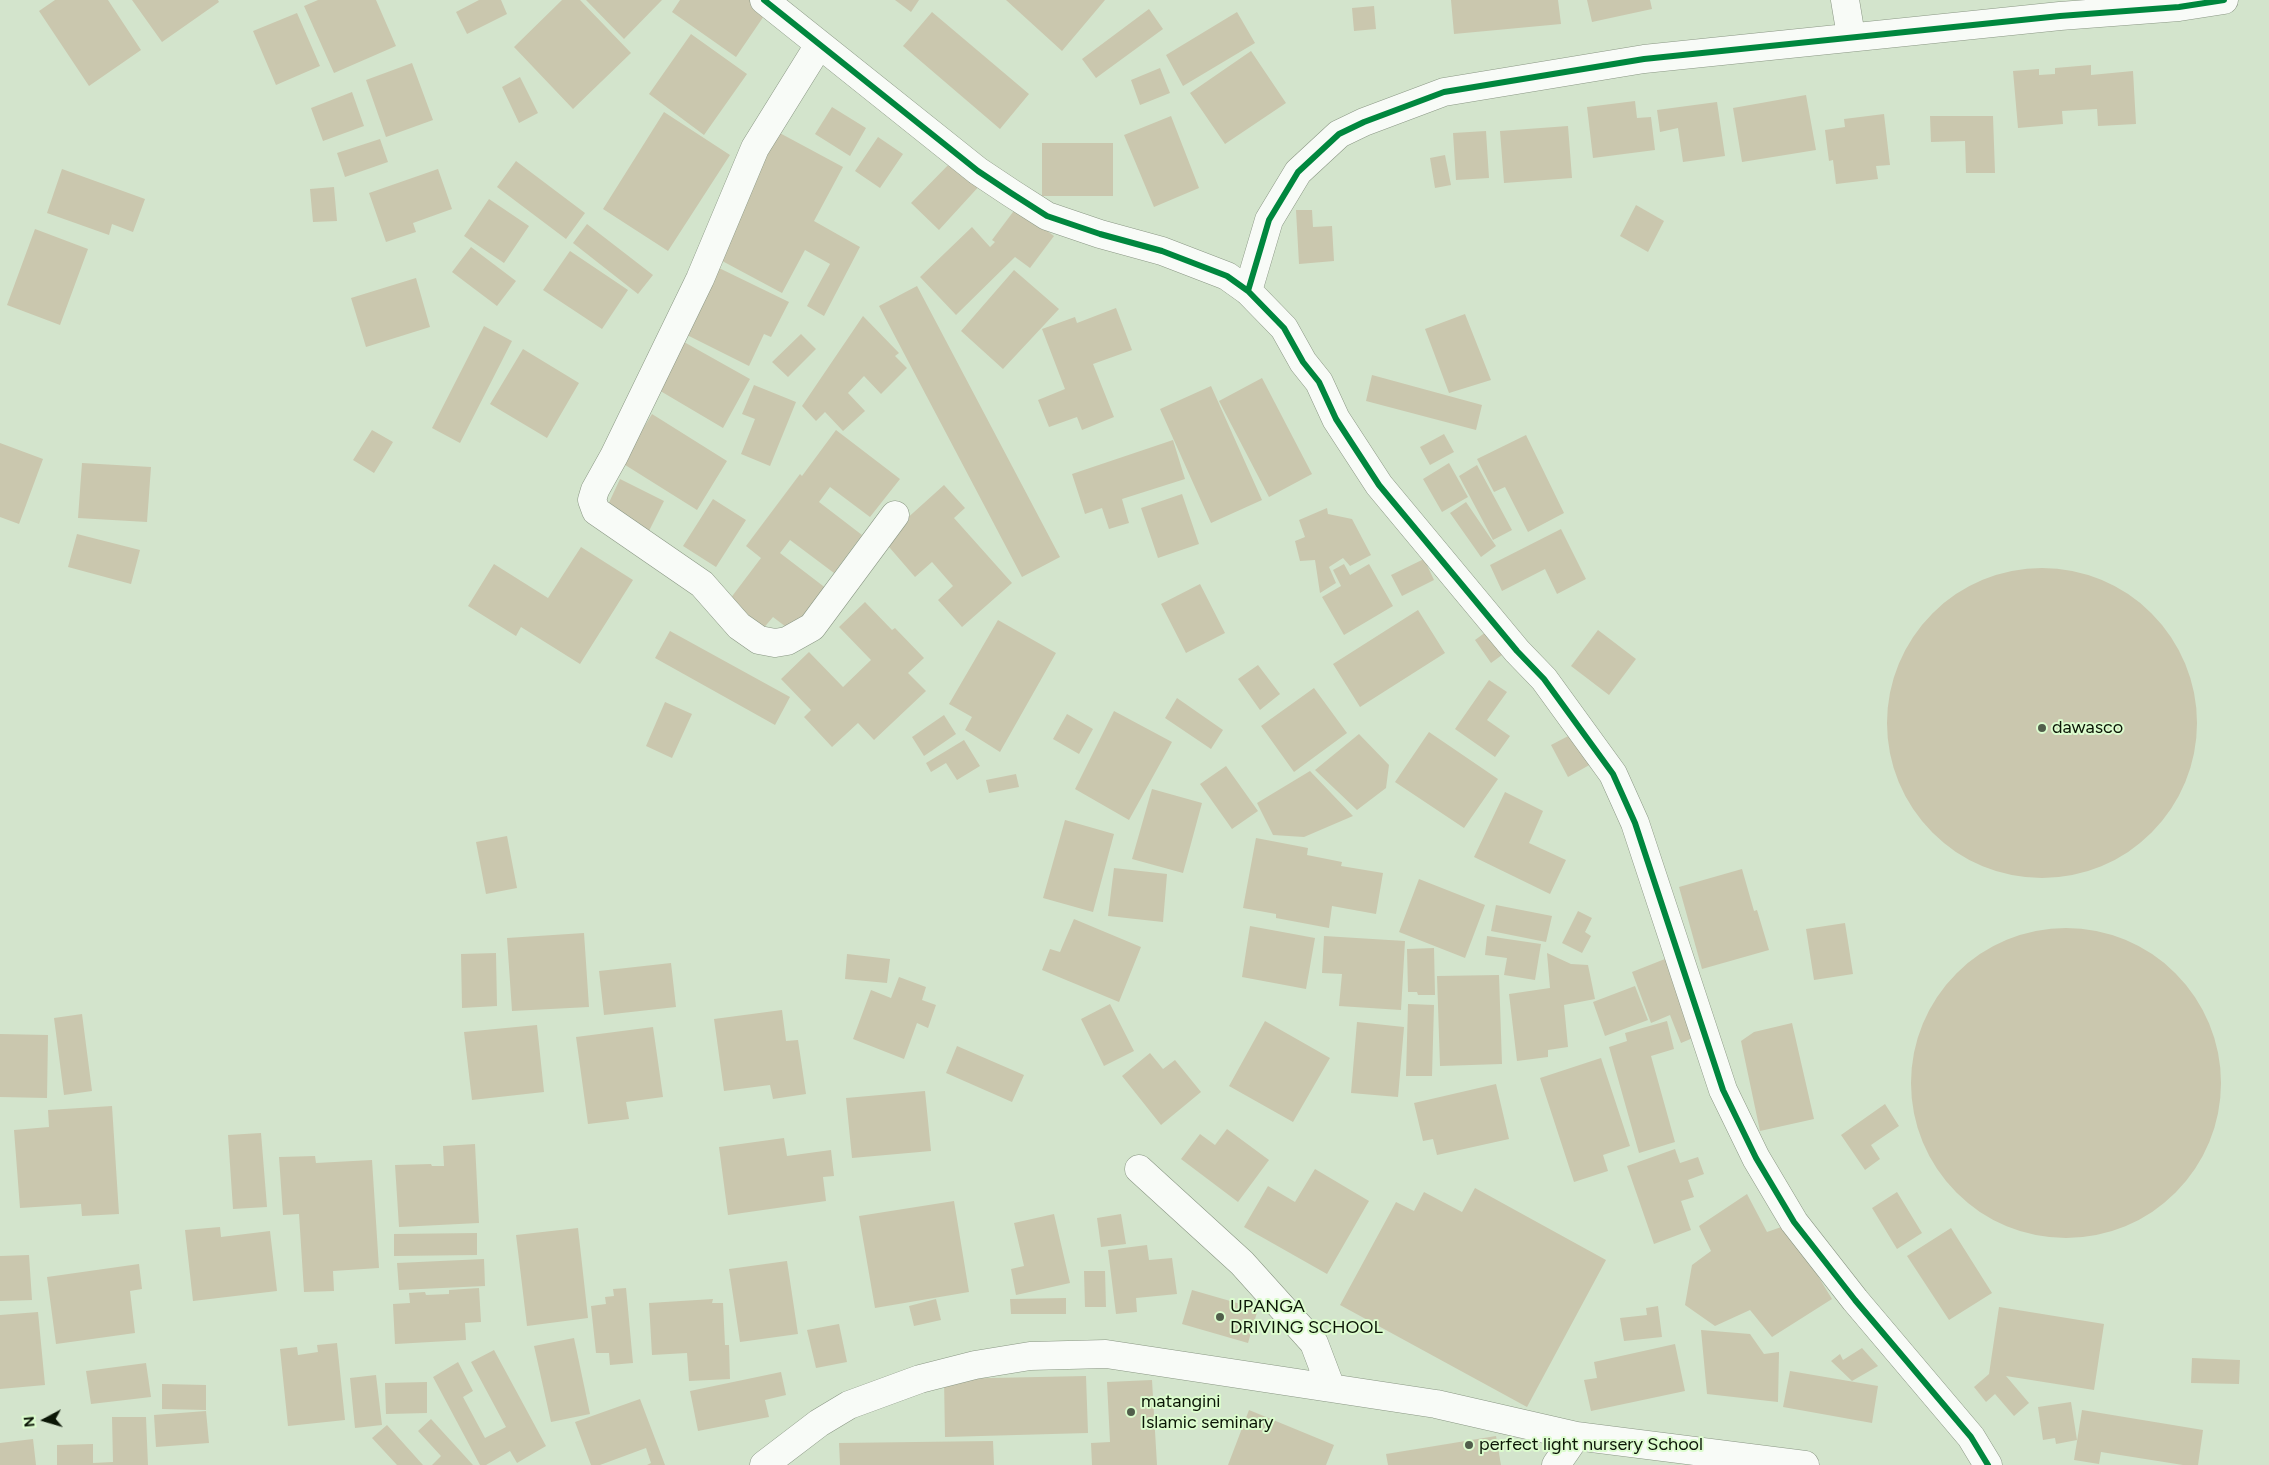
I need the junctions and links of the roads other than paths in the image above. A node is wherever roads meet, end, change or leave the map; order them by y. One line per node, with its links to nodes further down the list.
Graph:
1 (764, 0): 5 (street)
2 (1845, 0): 4 (street)
3 (2224, 0): 4 (street)
4 (1851, 36): 6 (street)
5 (819, 45): 6 (street); 7 (street)
6 (1248, 291): 14 (street)
7 (894, 515)
8 (1139, 1169): 9 (street)
9 (1331, 1388): 10 (street); 11 (street)
10 (1576, 1436): 12 (street); 13 (street)
11 (764, 1465)
12 (1556, 1465)
13 (1805, 1465)
14 (1988, 1465)

